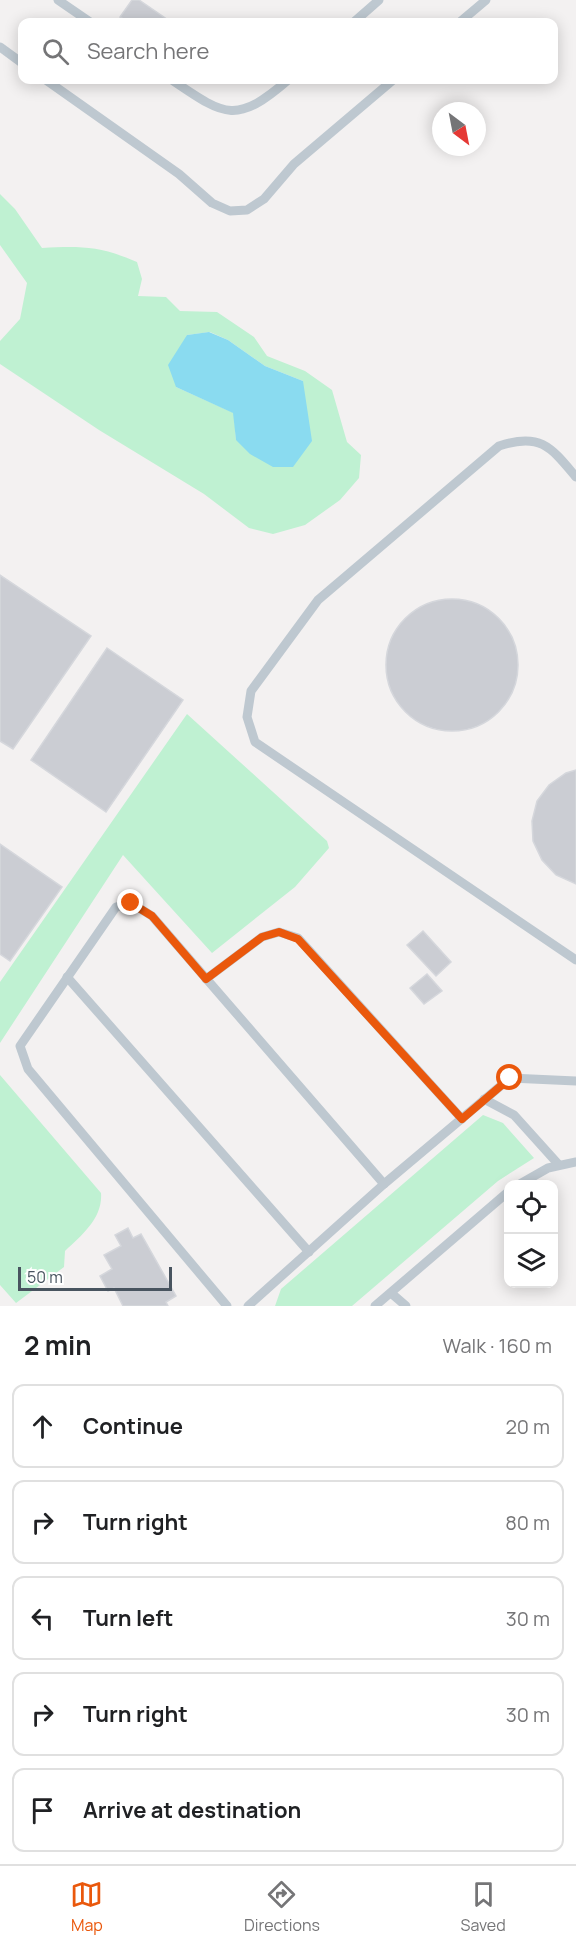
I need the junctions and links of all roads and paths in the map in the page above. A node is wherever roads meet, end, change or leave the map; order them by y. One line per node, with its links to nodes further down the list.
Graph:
1 (58, 0): 4 (lane)
2 (379, 0): 5 (lane)
3 (486, 0): 6 (lane)
4 (84, 18)
5 (359, 18)
6 (465, 18)
7 (0, 47): 8 (lane)
8 (18, 60)
9 (52, 84): 12 (lane)
10 (178, 84): 11 (lane)
11 (283, 84)
12 (388, 84)
13 (576, 477): 14 (lane)
14 (576, 960)
15 (67, 976): 16 (lane); 25 (lane); 27 (lane)
16 (206, 979): 19 (lane); 23 (lane)
17 (576, 1081): 18 (lane)
18 (484, 1100): 19 (lane); 21 (lane)
19 (462, 1119): 23 (lane)
20 (576, 1161): 21 (lane)
21 (559, 1165): 22 (lane)
22 (528, 1180)
23 (384, 1184): 25 (lane)
24 (504, 1195): 26 (lane)
25 (309, 1252): 28 (lane)
26 (391, 1293): 29 (lane); 30 (lane)
27 (227, 1306)
28 (248, 1306)
29 (375, 1306)
30 (406, 1306)

